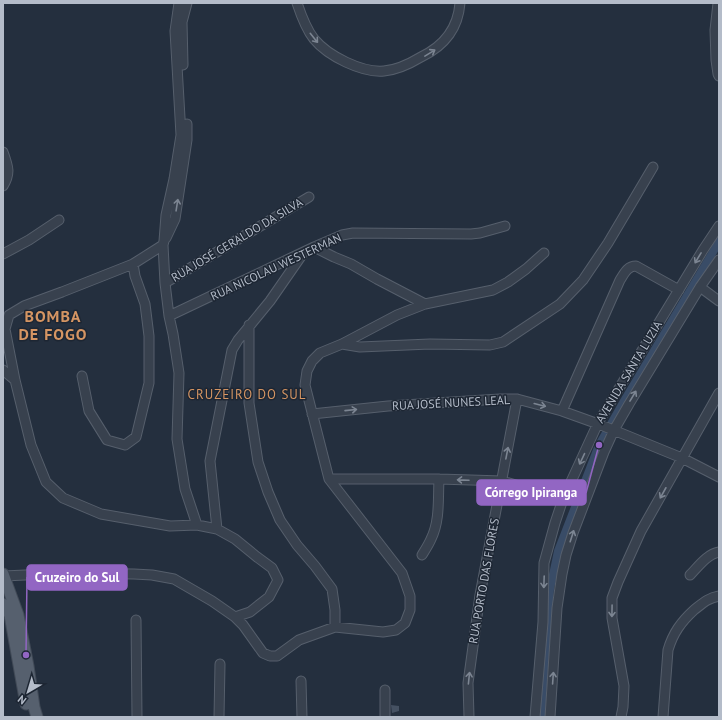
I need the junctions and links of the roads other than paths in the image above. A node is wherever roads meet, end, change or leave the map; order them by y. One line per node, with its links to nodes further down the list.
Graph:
1 (179, 3): 14 (street)
2 (187, 3): 14 (street, one-way to 2)
3 (297, 3): 4 (street, one-way to 4)
4 (460, 3)
5 (718, 3): 6 (street)
6 (719, 76)
7 (3, 152): 9 (street)
8 (652, 167): 28 (street)
9 (3, 186)
10 (309, 197): 21 (street, RUA JOSÉ GERALDO DA SILVA)
11 (59, 220): 18 (street)
12 (505, 226): 15 (street, RUA NICOLAU WESTERMAN)
13 (719, 226): 23 (street, AVENIDA SANTA LUZIA, one-way to 23)
14 (164, 243): 20 (street); 21 (street)
15 (314, 247): 16 (street, RUA NICOLAU WESTERMAN); 25 (street)
16 (305, 251): 26 (street, RUA NICOLAU WESTERMAN); 27 (street)
17 (544, 253): 25 (street)
18 (3, 254)
19 (719, 260): 22 (street, AVENIDA SANTA LUZIA)
20 (133, 264): 30 (street); 31 (street)
21 (165, 283): 26 (street)
22 (700, 287): 24 (street); 36 (street, AVENIDA SANTA LUZIA, one-way to 22)
23 (679, 290): 34 (street); 36 (street, AVENIDA SANTA LUZIA)
24 (719, 301)
25 (425, 304): 28 (street)
26 (169, 316): 43 (street)
27 (249, 325): 44 (street); 53 (street)
28 (342, 344): 35 (street)
29 (3, 370): 31 (street)
30 (82, 376)
31 (15, 380): 43 (street)
32 (719, 393): 37 (street)
33 (517, 399): 34 (street, RUA JOSÉ NUNES LEAL, one-way to 34); 35 (street, RUA JOSÉ NUNES LEAL, one-way to 33); 41 (street, RUA PORTO DAS FLORES, one-way to 33)
34 (562, 411): 36 (street, RUA JOSÉ NUNES LEAL)
35 (312, 414): 39 (street)
36 (606, 427): 37 (street, RUA JOSÉ NUNES LEAL); 42 (street, AVENIDA SANTA LUZIA, one-way to 42); 65 (street, AVENIDA SANTA LUZIA, one-way to 36)
37 (682, 458): 38 (street, RUA JOSÉ NUNES LEAL); 66 (street, one-way to 66)
38 (719, 477)
39 (329, 479): 40 (street); 53 (street)
40 (439, 479): 41 (street, one-way to 40); 46 (street)
41 (502, 481): 42 (street); 63 (street, RUA PORTO DAS FLORES, one-way to 41)
42 (563, 499): 64 (street, AVENIDA SANTA LUZIA, one-way to 64)
43 (197, 525): 44 (street)
44 (217, 529): 51 (street)
45 (719, 552): 47 (street)
46 (422, 555)
47 (690, 575)
48 (4, 576): 51 (street); 58 (main road)
49 (719, 596): 67 (street)
50 (3, 604): 57 (main road)
51 (235, 617): 53 (street)
52 (136, 620): 59 (street)
53 (335, 627)
54 (220, 664): 60 (street)
55 (301, 682): 61 (street)
56 (385, 690): 62 (street)
57 (30, 717)
58 (37, 717)
59 (137, 717)
60 (219, 717)
61 (302, 717)
62 (385, 717)
63 (469, 717)
64 (535, 717)
65 (550, 717)
66 (621, 717)
67 (663, 717)

